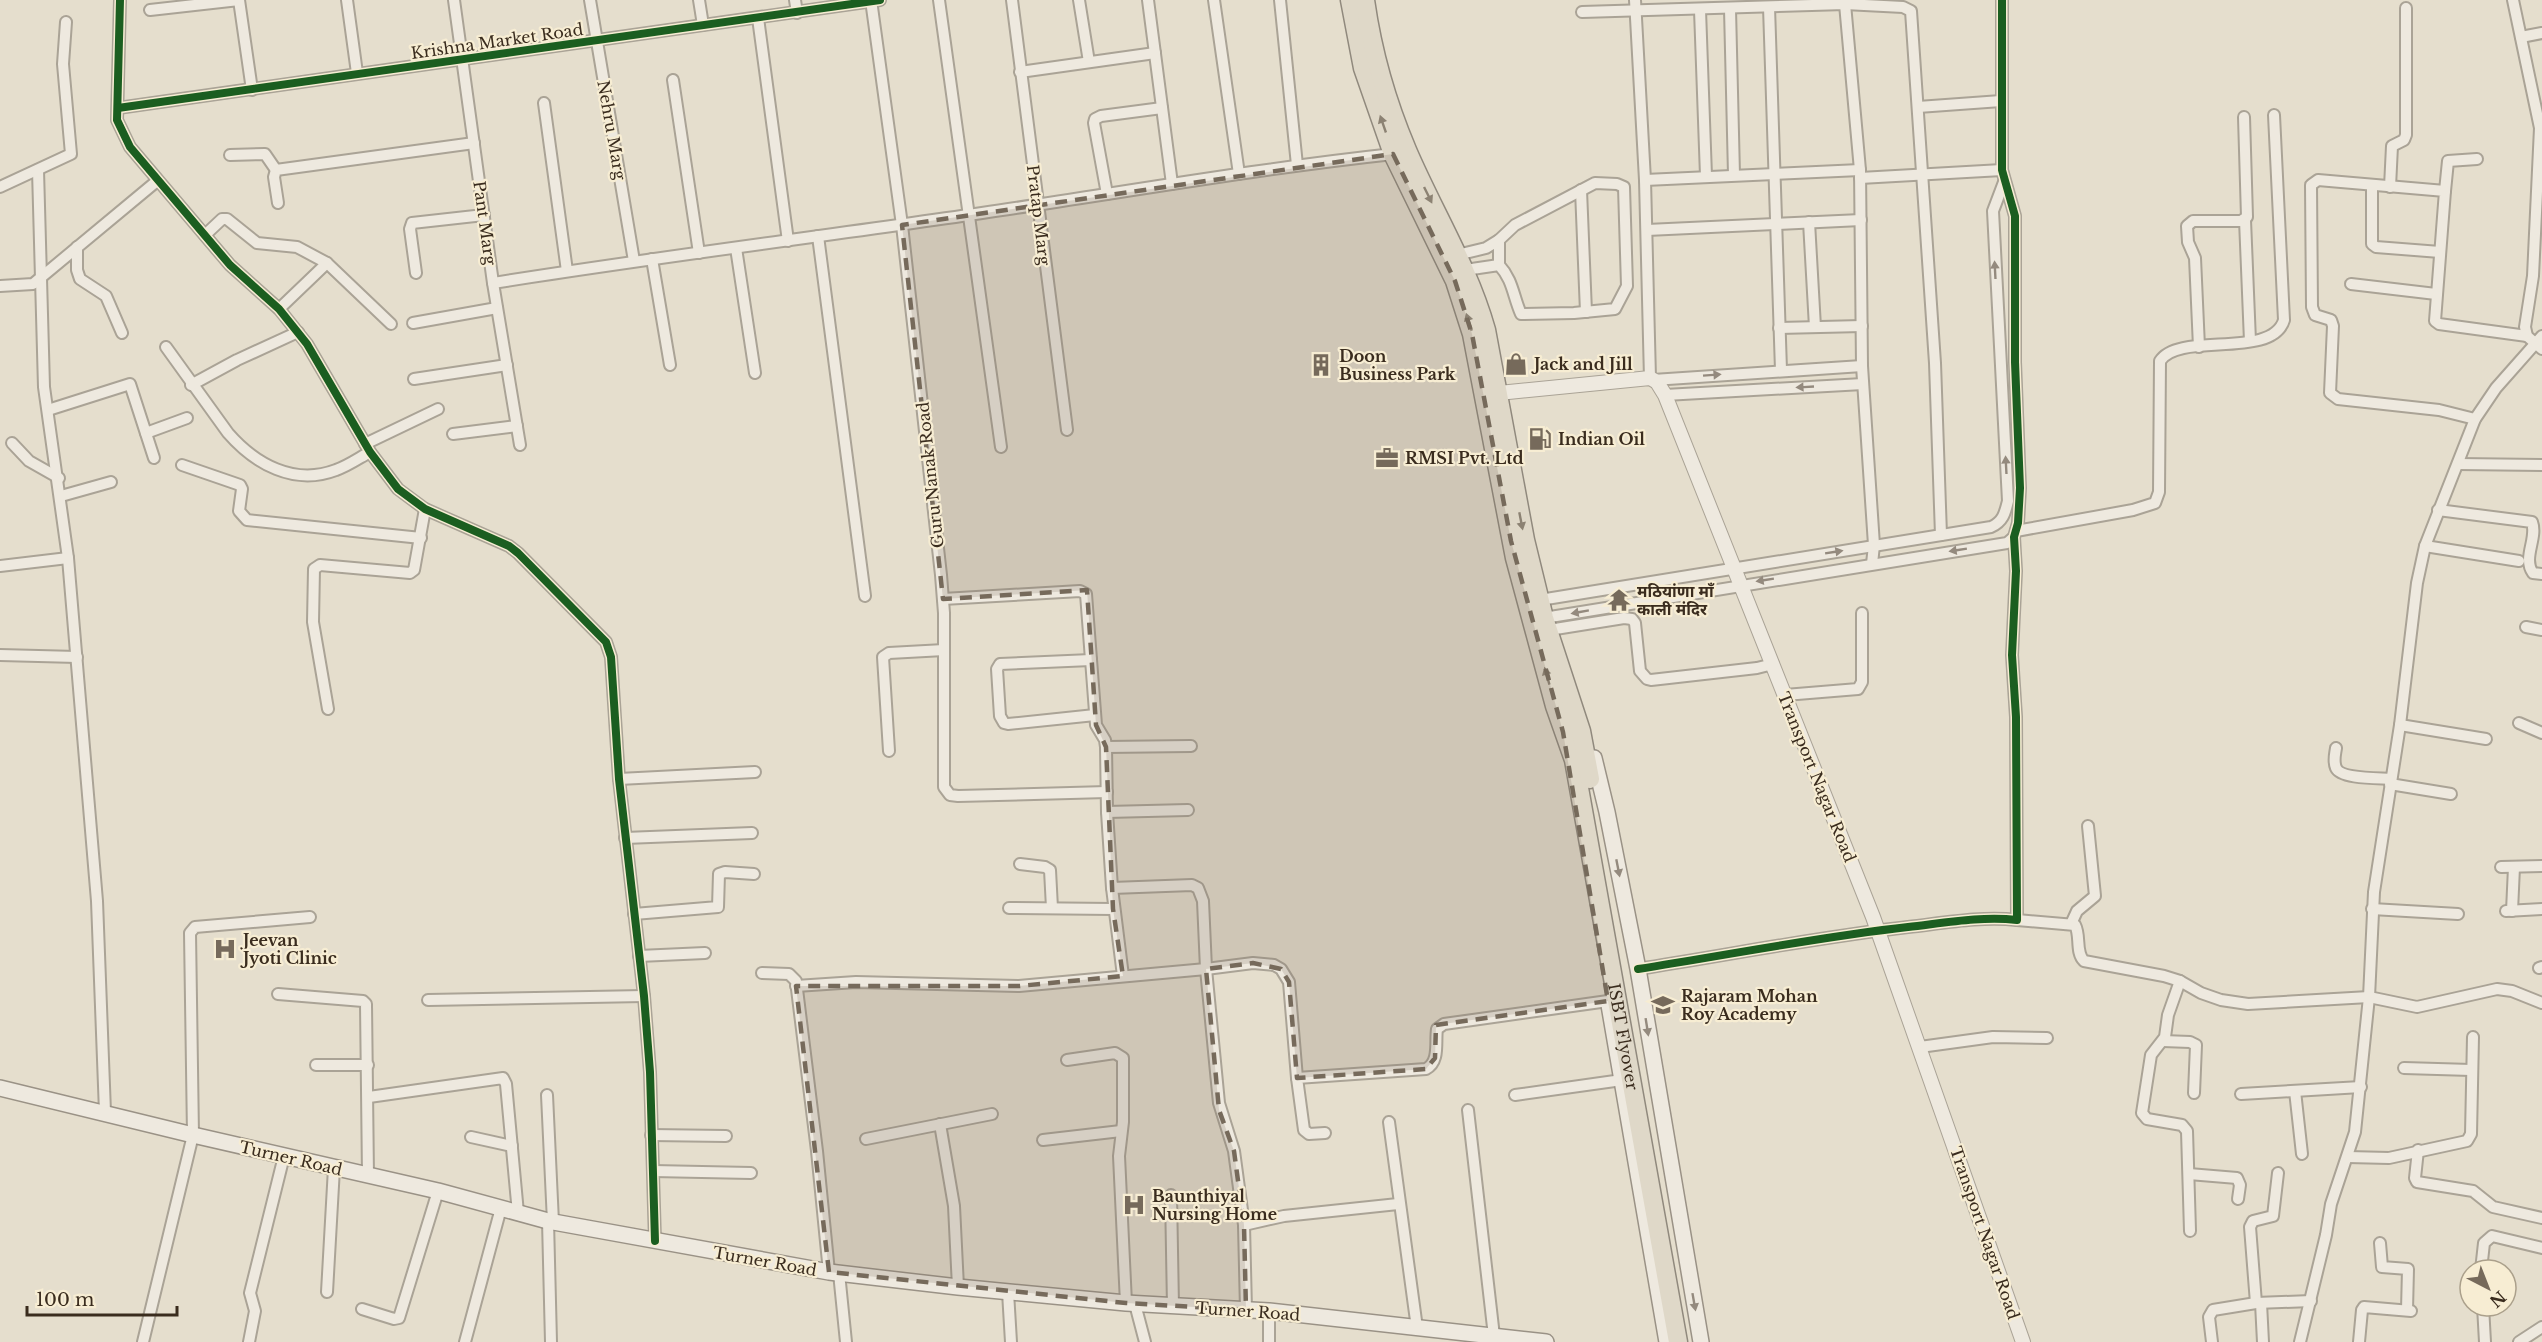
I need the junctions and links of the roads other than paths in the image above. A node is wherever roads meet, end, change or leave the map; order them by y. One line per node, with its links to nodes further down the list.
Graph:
1 (120, 0): 44 (street)
2 (239, 0): 24 (street); 41 (street)
3 (347, 0): 39 (street)
4 (454, 0): 36 (street, Pant Marg)
5 (590, 0): 34 (street, Nehru Marg)
6 (699, 0): 31 (street)
7 (795, 0): 28 (street)
8 (874, 0): 28 (street, Krishna Market Road); 82 (street, Guru Nanak Road)
9 (939, 0): 77 (street)
10 (1012, 0): 38 (street, Pratap Marg)
11 (1079, 0): 37 (street)
12 (1148, 0): 35 (street)
13 (1215, 0): 58 (street)
14 (1280, 0): 54 (street)
15 (1350, 0): 51 (highway, one-way to 15)
16 (1365, 0): 94 (highway, one-way to 94)
17 (1635, 0): 27 (street)
18 (2002, 0): 42 (street)
19 (2513, 0): 33 (street)
20 (1845, 4): 21 (street); 46 (street); 59 (street)
21 (1769, 8): 23 (street); 61 (street)
22 (2406, 8): 69 (street)
23 (1730, 9): 25 (street); 60 (street)
24 (150, 10)
25 (1700, 10): 27 (street); 62 (street)
26 (1582, 12): 27 (street)
27 (1635, 12): 64 (street)
28 (797, 13): 29 (street, Krishna Market Road)
29 (758, 18): 31 (street, Krishna Market Road); 87 (street)
30 (66, 22): 55 (street)
31 (703, 25): 34 (street, Krishna Market Road)
32 (2542, 33): 33 (street)
33 (2521, 37): 49 (street)
34 (597, 41): 36 (street, Krishna Market Road); 93 (street, Nehru Marg)
35 (1155, 52): 37 (street); 45 (street)
36 (463, 59): 39 (street, Krishna Market Road); 50 (street, Pant Marg)
37 (1089, 62): 38 (street)
38 (1020, 72): 75 (street, Pratap Marg)
39 (357, 73): 41 (street, Krishna Market Road)
40 (673, 80): 91 (street)
41 (252, 90): 44 (street, Krishna Market Road)
42 (2001, 101): 46 (street); 57 (street)
43 (544, 103): 97 (street)
44 (118, 108): 65 (street)
45 (1162, 108): 67 (street); 73 (street)
46 (1918, 108): 63 (street)
47 (2274, 115): 115 (street)
48 (2244, 117): 79 (street)
49 (2541, 139): 114 (street)
50 (474, 143): 56 (street); 76 (street, Pant Marg)
51 (1393, 154): 54 (street); 129 (highway, one-way to 51)
52 (230, 155): 56 (street)
53 (2477, 159): 72 (street)
54 (1297, 165): 58 (street)
55 (38, 170): 70 (street); 99 (street)
56 (276, 170): 74 (street)
57 (2002, 170): 63 (street); 66 (street)
58 (1239, 174): 67 (street)
59 (1860, 174): 61 (street); 63 (street); 78 (street)
60 (1734, 175): 61 (street); 62 (street)
61 (1773, 175): 81 (street)
62 (1706, 176): 64 (street)
63 (1924, 176): 154 (street)
64 (1645, 180): 83 (street)
65 (157, 181): 84 (street); 88 (street)
66 (2004, 182): 118 (street); 119 (street, one-way to 66)
67 (1172, 184): 73 (street)
68 (2372, 185): 69 (street); 90 (street); 134 (street)
69 (2390, 187): 72 (street)
70 (0, 188)
71 (1581, 190): 86 (street); 106 (street); 106 (street)
72 (2445, 191): 90 (street)
73 (1107, 194): 75 (street)
74 (278, 203)
75 (1037, 205): 77 (street); 136 (street, Pratap Marg)
76 (484, 215): 98 (street); 100 (street, Pant Marg)
77 (970, 215): 82 (street); 141 (street)
78 (1861, 220): 80 (street); 109 (street)
79 (2245, 220): 115 (street); 117 (street)
80 (1809, 222): 81 (street); 110 (street)
81 (1775, 224): 83 (street); 111 (street)
82 (902, 225): 85 (street); 166 (street, Guru Nanak Road)
83 (1647, 230): 126 (street)
84 (205, 235): 95 (street); 105 (street)
85 (818, 236): 87 (street); 165 (street)
86 (1499, 240): 94 (street); 96 (street)
87 (788, 241): 89 (street)
88 (77, 247): 99 (street); 113 (street)
89 (736, 248): 91 (street); 124 (street)
90 (2440, 252): 103 (street)
91 (699, 253): 92 (street)
92 (652, 259): 93 (street); 121 (street)
93 (634, 261): 97 (street)
94 (1461, 262): 96 (street); 129 (highway)
95 (327, 263): 105 (street); 108 (street)
96 (1499, 265): 106 (street)
97 (567, 272): 100 (street)
98 (416, 273)
99 (42, 278): 102 (street); 132 (street)
100 (493, 284): 104 (street, Pant Marg)
101 (2351, 284): 103 (street)
102 (0, 286)
103 (2436, 294): 114 (street)
104 (497, 308): 107 (street); 120 (street, Pant Marg)
105 (279, 309): 112 (street)
106 (1586, 312)
107 (413, 323)
108 (391, 324)
109 (1862, 326): 110 (street); 122 (street)
110 (1815, 327): 111 (street)
111 (1779, 328): 123 (street)
112 (298, 332): 128 (street); 142 (street)
113 (122, 333)
114 (2537, 340): 134 (street)
115 (2250, 341): 117 (street)
116 (166, 347): 128 (street)
117 (2199, 347): 153 (street)
118 (2015, 351): 119 (street); 153 (street)
119 (2001, 353): 152 (street, one-way to 119)
120 (507, 365): 125 (street); 135 (street, Pant Marg)
121 (670, 365)
122 (1862, 366): 123 (street); 127 (street)
123 (1781, 370): 126 (street, one-way to 123)
124 (755, 373)
125 (414, 379)
126 (1652, 379): 129 (street); 130 (street, Transport Nagar Road)
127 (1863, 384): 130 (street, one-way to 130); 156 (street)
128 (191, 385): 142 (street)
129 (1490, 394): 167 (highway, one-way to 167); 184 (highway, one-way to 129)
130 (1665, 394): 162 (street, Transport Nagar Road)
131 (438, 409): 142 (street)
132 (48, 410): 137 (street); 147 (street)
133 (187, 418): 137 (street)
134 (2475, 419): 144 (street)
135 (517, 426): 138 (street); 140 (street, Pant Marg)
136 (1067, 430)
137 (146, 433): 143 (street)
138 (453, 434)
139 (12, 443): 147 (street)
140 (520, 445)
141 (1001, 447)
142 (367, 448): 150 (street)
143 (153, 458)
144 (2458, 464): 146 (street); 151 (street)
145 (182, 465): 155 (street)
146 (2542, 465)
147 (58, 478): 149 (street)
148 (111, 482): 149 (street)
149 (61, 496): 158 (street)
150 (425, 509): 155 (street); 193 (street)
151 (2438, 510): 157 (street); 163 (street)
152 (2000, 521): 153 (street); 154 (street)
153 (2015, 534): 160 (street, one-way to 160); 216 (street)
154 (1941, 535): 156 (street)
155 (421, 538): 180 (street)
156 (1874, 546): 160 (street); 162 (street, one-way to 156)
157 (2425, 546): 159 (street); 183 (street)
158 (69, 558): 161 (street); 176 (street)
159 (2519, 561)
160 (1872, 564): 164 (street, one-way to 164)
161 (0, 566)
162 (1735, 568): 164 (street, Transport Nagar Road); 167 (street)
163 (2542, 574)
164 (1741, 584): 168 (street); 178 (street, Transport Nagar Road)
165 (865, 596)
166 (943, 599): 174 (street, Guru Nanak Road); 177 (street)
167 (1540, 600): 171 (highway)
168 (1632, 603): 170 (street); 171 (street, one-way to 171)
169 (1862, 613): 179 (street)
170 (1632, 619): 171 (street); 178 (street)
171 (1546, 624): 184 (highway)
172 (2526, 627): 173 (street)
173 (2542, 630)
174 (944, 650): 190 (street); 195 (street, Guru Nanak Road)
175 (0, 655): 176 (street)
176 (77, 657): 253 (street)
177 (1091, 660): 181 (street); 181 (street)
178 (1773, 664): 179 (street, Transport Nagar Road)
179 (1785, 695): 218 (street, Transport Nagar Road)
180 (328, 709)
181 (1095, 715): 188 (street)
182 (2519, 723): 185 (street)
183 (2400, 725): 186 (street); 194 (street)
184 (1572, 732): 191 (highway, ISBT Flyover); 222 (main road, one-way to 222); 231 (main road)
185 (2542, 733)
186 (2486, 739)
187 (1191, 746): 188 (street)
188 (1106, 747): 195 (street)
189 (2336, 748): 194 (street)
190 (889, 751)
191 (1580, 758): 315 (highway, ISBT Flyover); 316 (highway, ISBT Flyover)
192 (755, 772): 193 (street)
193 (619, 779): 201 (street)
194 (2390, 781): 196 (street); 211 (street)
195 (1107, 792): 198 (street)
196 (2451, 794)
197 (1188, 810): 198 (street)
198 (1107, 812): 207 (street)
199 (2088, 825): 217 (street)
200 (752, 833): 201 (street)
201 (626, 837): 213 (street)
202 (1020, 864): 209 (street)
203 (2542, 866): 205 (street)
204 (2501, 867): 205 (street)
205 (2514, 867): 212 (street)
206 (753, 874): 213 (street)
207 (1112, 888): 210 (street); 221 (street)
208 (1009, 908): 209 (street)
209 (1052, 908): 210 (street)
210 (1113, 909): 224 (street)
211 (2372, 909): 214 (street); 229 (street)
212 (2542, 909)
213 (633, 914): 220 (street)
214 (2458, 914)
215 (310, 917): 259 (street)
216 (2017, 920): 217 (street); 218 (street)
217 (2071, 924): 225 (street)
218 (1877, 931): 222 (street); 236 (street, Transport Nagar Road)
219 (705, 953): 220 (street)
220 (639, 956): 228 (street)
221 (1206, 969): 224 (street); 242 (street); 284 (street)
222 (1638, 969): 317 (main road, one-way to 317)
223 (762, 973): 226 (street)
224 (1123, 976): 226 (street)
225 (2180, 981): 229 (street); 235 (street)
226 (796, 986): 290 (street)
227 (278, 994): 239 (street)
228 (644, 996): 230 (street); 260 (street)
229 (2369, 997): 232 (street); 244 (street)
230 (428, 1000)
231 (1608, 1001): 242 (street); 243 (main road)
232 (2542, 1003)
233 (2473, 1037): 241 (street)
234 (2047, 1038): 236 (street)
235 (2163, 1041): 247 (street); 274 (street)
236 (1920, 1047): 318 (street, Transport Nagar Road)
237 (1067, 1060): 257 (street)
238 (316, 1065): 239 (street)
239 (368, 1065): 251 (street)
240 (2404, 1068): 241 (street)
241 (2471, 1070): 266 (street)
242 (1297, 1077): 258 (street)
243 (1622, 1080): 250 (street); 314 (main road)
244 (2361, 1087): 246 (street); 269 (street)
245 (0, 1088): 253 (main road, Turner Road)
246 (2295, 1091): 248 (street); 267 (street)
247 (2194, 1093)
248 (2241, 1094)
249 (547, 1095): 283 (street)
250 (1515, 1095)
251 (369, 1097): 265 (street); 275 (street)
252 (1468, 1110): 304 (street)
253 (105, 1112): 259 (main road, Turner Road)
254 (992, 1114): 256 (street)
255 (1389, 1122): 279 (street)
256 (940, 1124): 263 (street); 291 (street)
257 (1121, 1131): 264 (street); 296 (street)
258 (1325, 1134)
259 (193, 1135): 268 (main road, Turner Road); 305 (street)
260 (651, 1135): 261 (street); 271 (street)
261 (726, 1136)
262 (471, 1137): 265 (street)
263 (866, 1139)
264 (1043, 1140)
265 (512, 1146): 281 (street)
266 (2418, 1150): 269 (street); 282 (street)
267 (2302, 1154)
268 (285, 1156): 270 (main road, Turner Road); 306 (street)
269 (2348, 1157): 294 (street)
270 (334, 1168): 275 (main road, Turner Road); 292 (street)
271 (653, 1171): 272 (street); 286 (street)
272 (751, 1173)
273 (2278, 1173): 295 (street)
274 (2189, 1174): 278 (street); 285 (street)
275 (368, 1176): 276 (main road, Turner Road)
276 (438, 1191): 280 (main road, Turner Road); 298 (street)
277 (1171, 1195): 297 (street)
278 (2238, 1199)
279 (1398, 1204): 284 (street); 303 (street)
280 (501, 1208): 281 (main road, Turner Road); 307 (street)
281 (518, 1213): 283 (main road, Turner Road)
282 (2542, 1218)
283 (551, 1222): 286 (main road, Turner Road); 308 (street)
284 (1244, 1225): 299 (street)
285 (2190, 1231)
286 (655, 1241): 290 (main road, Turner Road)
287 (2380, 1243): 322 (street)
288 (2541, 1245): 289 (street)
289 (2482, 1258)
290 (834, 1273): 291 (main road, Turner Road); 309 (street)
291 (958, 1287): 293 (main road, Turner Road)
292 (327, 1292)
293 (1008, 1292): 296 (main road, Turner Road); 310 (street)
294 (2311, 1301): 295 (street); 321 (street)
295 (2259, 1303): 319 (street); 320 (street)
296 (1131, 1304): 297 (main road, Turner Road); 311 (street)
297 (1173, 1306): 299 (main road, Turner Road)
298 (363, 1309)
299 (1246, 1310): 300 (main road, Turner Road)
300 (1269, 1311): 303 (main road, Turner Road); 312 (street)
301 (2484, 1318): 323 (street)
302 (2542, 1327): 324 (street)
303 (1417, 1328): 304 (main road, Turner Road)
304 (1494, 1336): 313 (main road, Turner Road)
305 (143, 1342)
306 (249, 1342)
307 (465, 1342)
308 (551, 1342)
309 (846, 1342)
310 (1011, 1342)
311 (1145, 1342)
312 (1269, 1342)
313 (1546, 1342)
314 (1667, 1342)
315 (1678, 1342)
316 (1688, 1342)
317 (1701, 1342)
318 (2023, 1342)
319 (2212, 1342)
320 (2263, 1342)
321 (2300, 1342)
322 (2359, 1342)
323 (2485, 1342)
324 (2519, 1342)

